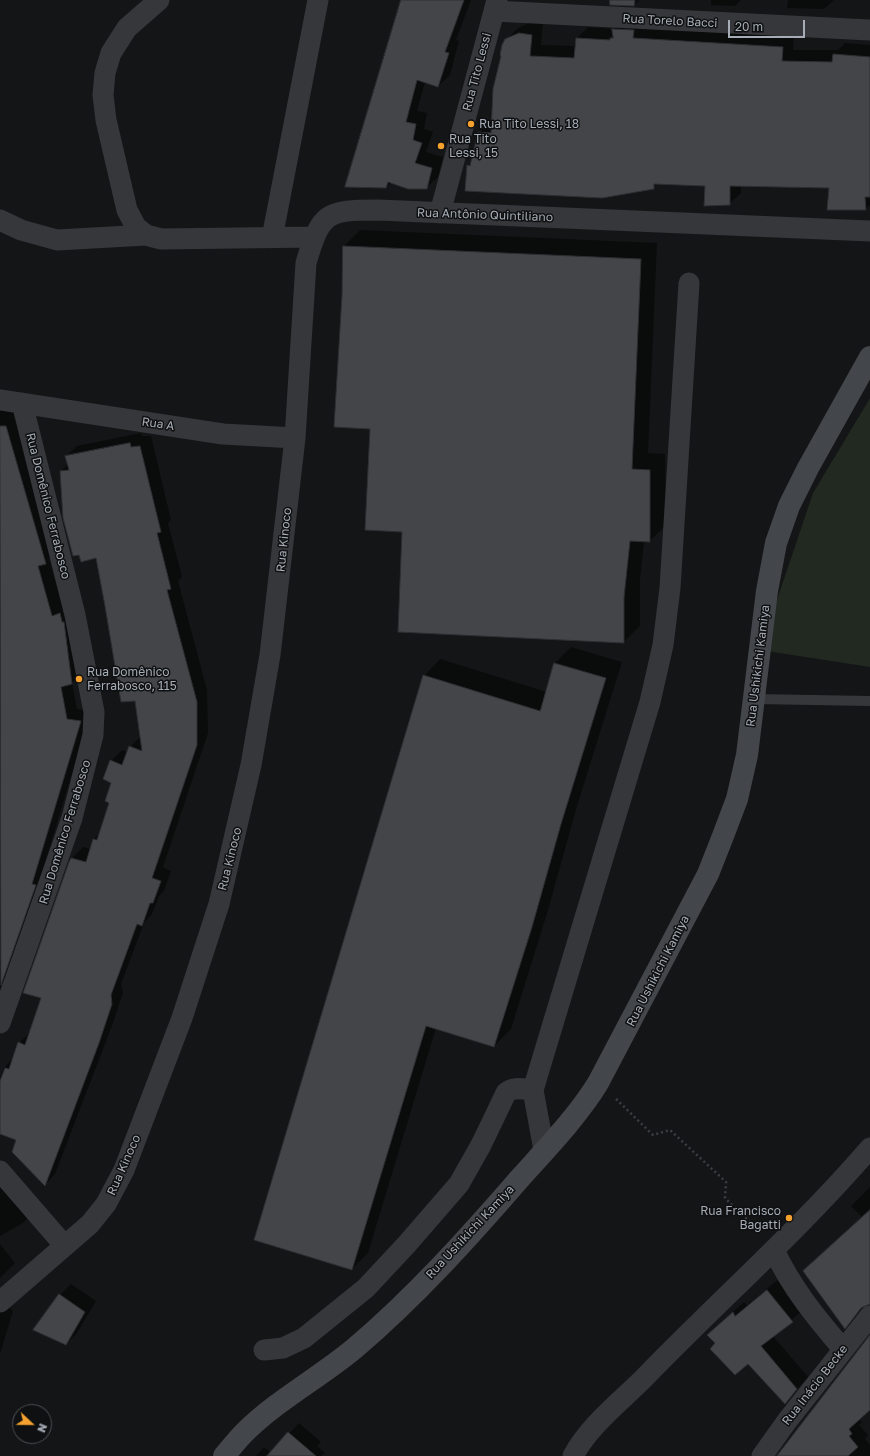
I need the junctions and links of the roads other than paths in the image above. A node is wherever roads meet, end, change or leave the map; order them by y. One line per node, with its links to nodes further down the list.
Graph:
1 (159, 0): 8 (street)
2 (318, 0): 10 (street)
3 (495, 6): 4 (street, Rua Torelo Bacci); 5 (street, Rua Tito Lessi)
4 (870, 30)
5 (440, 213): 7 (street, Rua Antônio Quintiliano); 9 (street, Rua Antônio Quintiliano)
6 (0, 220): 8 (street)
7 (870, 231)
8 (146, 235): 10 (street)
9 (314, 237): 10 (street); 15 (street, Rua Antônio Quintiliano)
10 (272, 238)
11 (689, 283): 19 (street)
12 (870, 357): 16 (main road, Rua Ushikichi Kamiya)
13 (0, 400): 14 (street, Rua A)
14 (22, 404): 15 (street, Rua A); 18 (street, Rua Domênico Ferrabosco)
15 (295, 438): 23 (street, Rua Kinoco)
16 (754, 699): 17 (lane); 21 (main road, Rua Ushikichi Kamiya)
17 (870, 701)
18 (0, 1023)
19 (533, 1090): 21 (street); 28 (street)
20 (870, 1148): 24 (street)
21 (544, 1150): 29 (main road, Rua Ushikichi Kamiya)
22 (0, 1172): 23 (street)
23 (64, 1245): 25 (street, Rua Kinoco)
24 (774, 1250): 27 (street); 30 (street)
25 (0, 1302)
26 (870, 1316): 27 (street, Rua Inácio Becke)
27 (843, 1349): 31 (street, Rua Inácio Becke)
28 (264, 1350)
29 (224, 1456)
30 (573, 1456)
31 (762, 1456)

